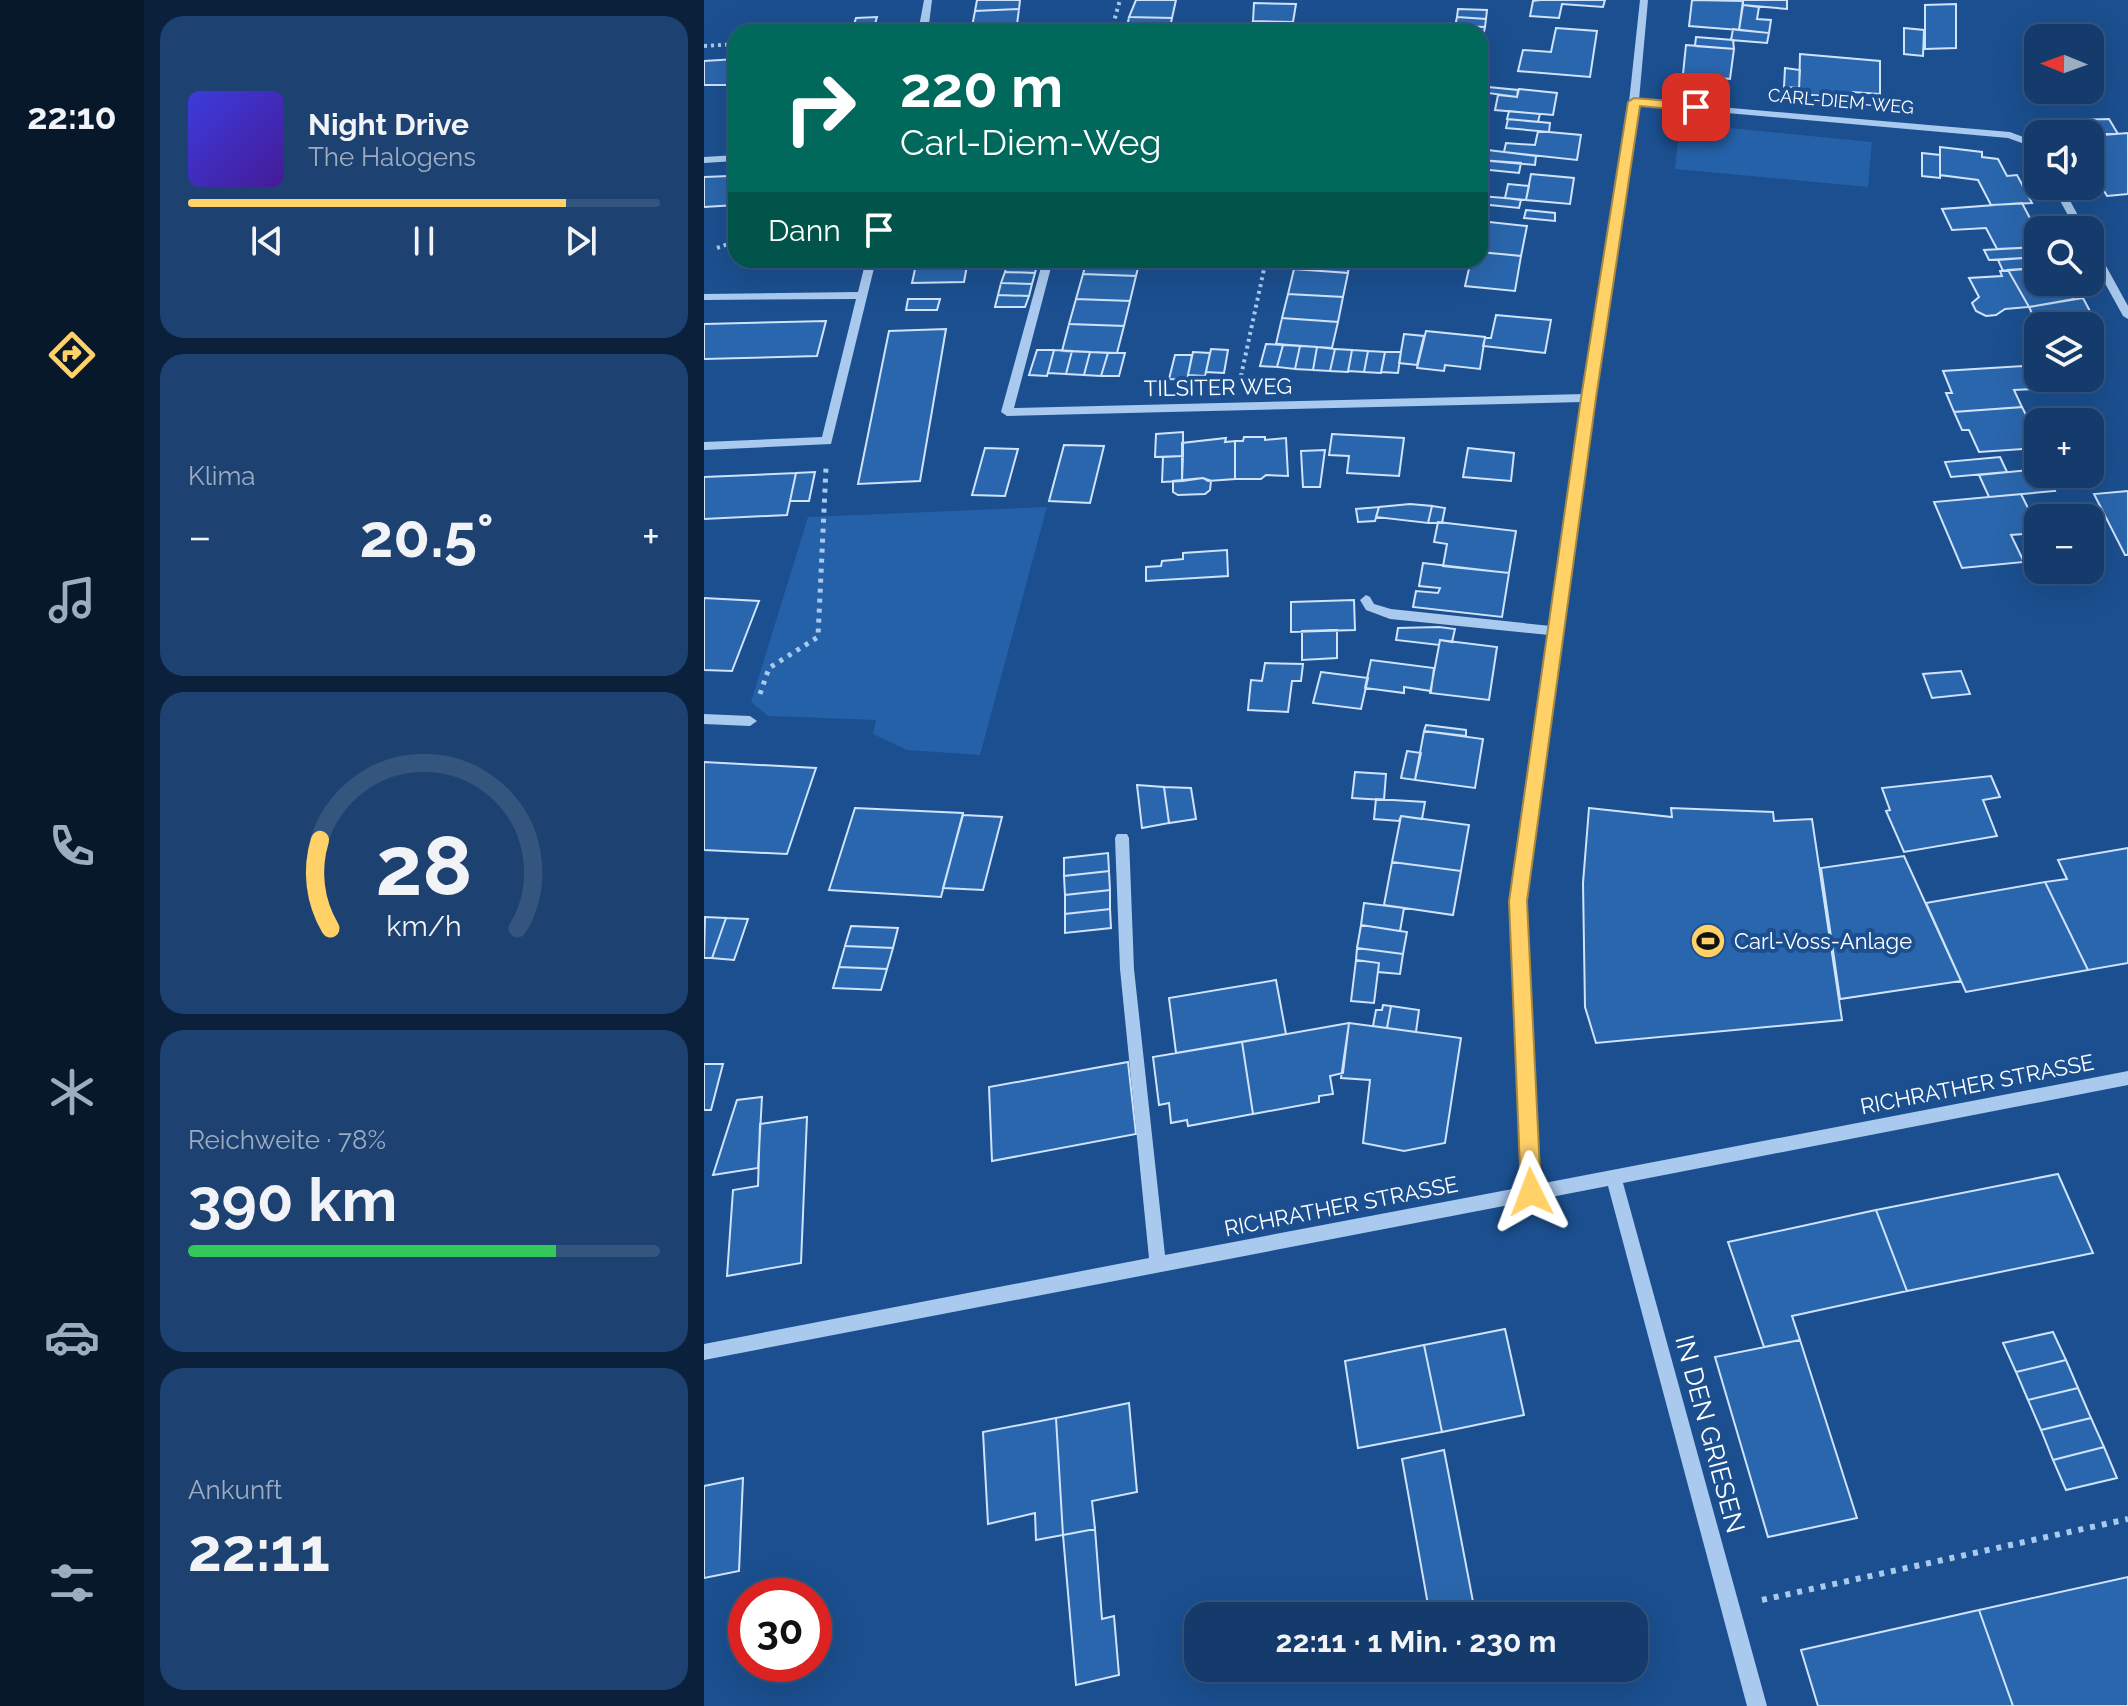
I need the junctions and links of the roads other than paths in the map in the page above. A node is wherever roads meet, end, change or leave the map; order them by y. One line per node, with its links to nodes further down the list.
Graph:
1 (928, 0): 3 (street)
2 (1644, 0): 4 (street)
3 (924, 24)
4 (1634, 102): 5 (street, CARL-DIEM-WEG); 14 (street)
5 (2024, 140)
6 (728, 158): 7 (street)
7 (704, 160)
8 (869, 268): 11 (street)
9 (1046, 268): 14 (street, TILSITER WEG)
10 (2104, 272): 13 (street)
11 (863, 295): 12 (street); 15 (street)
12 (704, 297)
13 (2128, 316)
14 (1589, 398): 17 (street)
15 (704, 446)
16 (1366, 600): 17 (street)
17 (1556, 631): 23 (street)
18 (704, 719): 19 (street)
19 (750, 721)
20 (1122, 838): 24 (street)
21 (2128, 1078): 22 (street, RICHRATHER STRASSE)
22 (1613, 1176): 23 (street, RICHRATHER STRASSE); 26 (street, IN DEN GRIESEN)
23 (1531, 1192): 24 (street, RICHRATHER STRASSE)
24 (1158, 1264): 25 (street, RICHRATHER STRASSE)
25 (704, 1352)
26 (1757, 1706)

